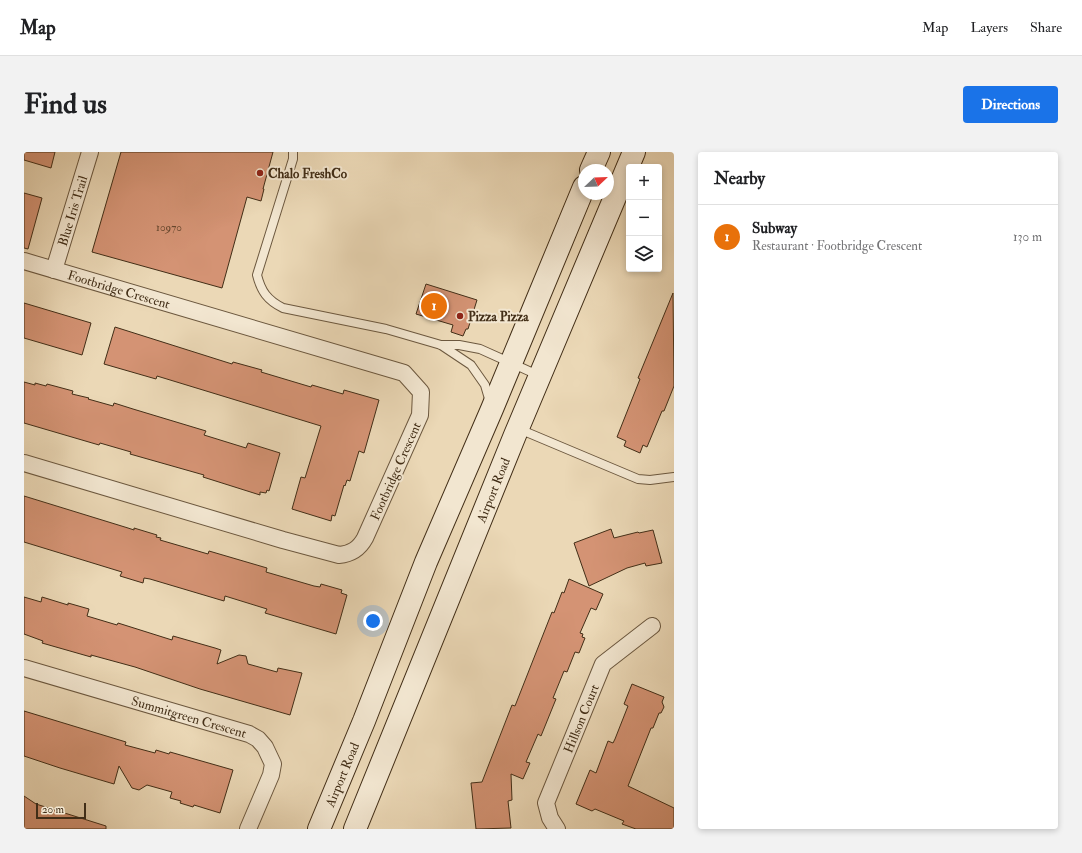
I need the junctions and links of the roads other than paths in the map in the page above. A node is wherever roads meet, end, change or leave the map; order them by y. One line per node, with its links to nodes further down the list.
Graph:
1 (90, 152): 8 (street, Blue Iris Trail)
2 (293, 152): 9 (lane)
3 (599, 152): 5 (main road)
4 (634, 152): 11 (main road, Airport Road)
5 (594, 164)
6 (579, 200): 10 (main road, Airport Road)
7 (24, 261): 8 (street, Footbridge Crescent)
8 (54, 270): 14 (street, Footbridge Crescent)
9 (441, 345): 10 (lane); 12 (lane)
10 (511, 363): 11 (lane); 12 (main road, Airport Road)
11 (541, 376): 13 (main road, Airport Road)
12 (492, 409): 19 (main road, Airport Road)
13 (518, 429): 15 (lane); 20 (main road, Airport Road)
14 (24, 463)
15 (674, 477)
16 (652, 626): 21 (street, Hillson Court)
17 (24, 668): 18 (street, Summitgreen Crescent)
18 (248, 829)
19 (319, 829)
20 (355, 829)
21 (557, 829)

